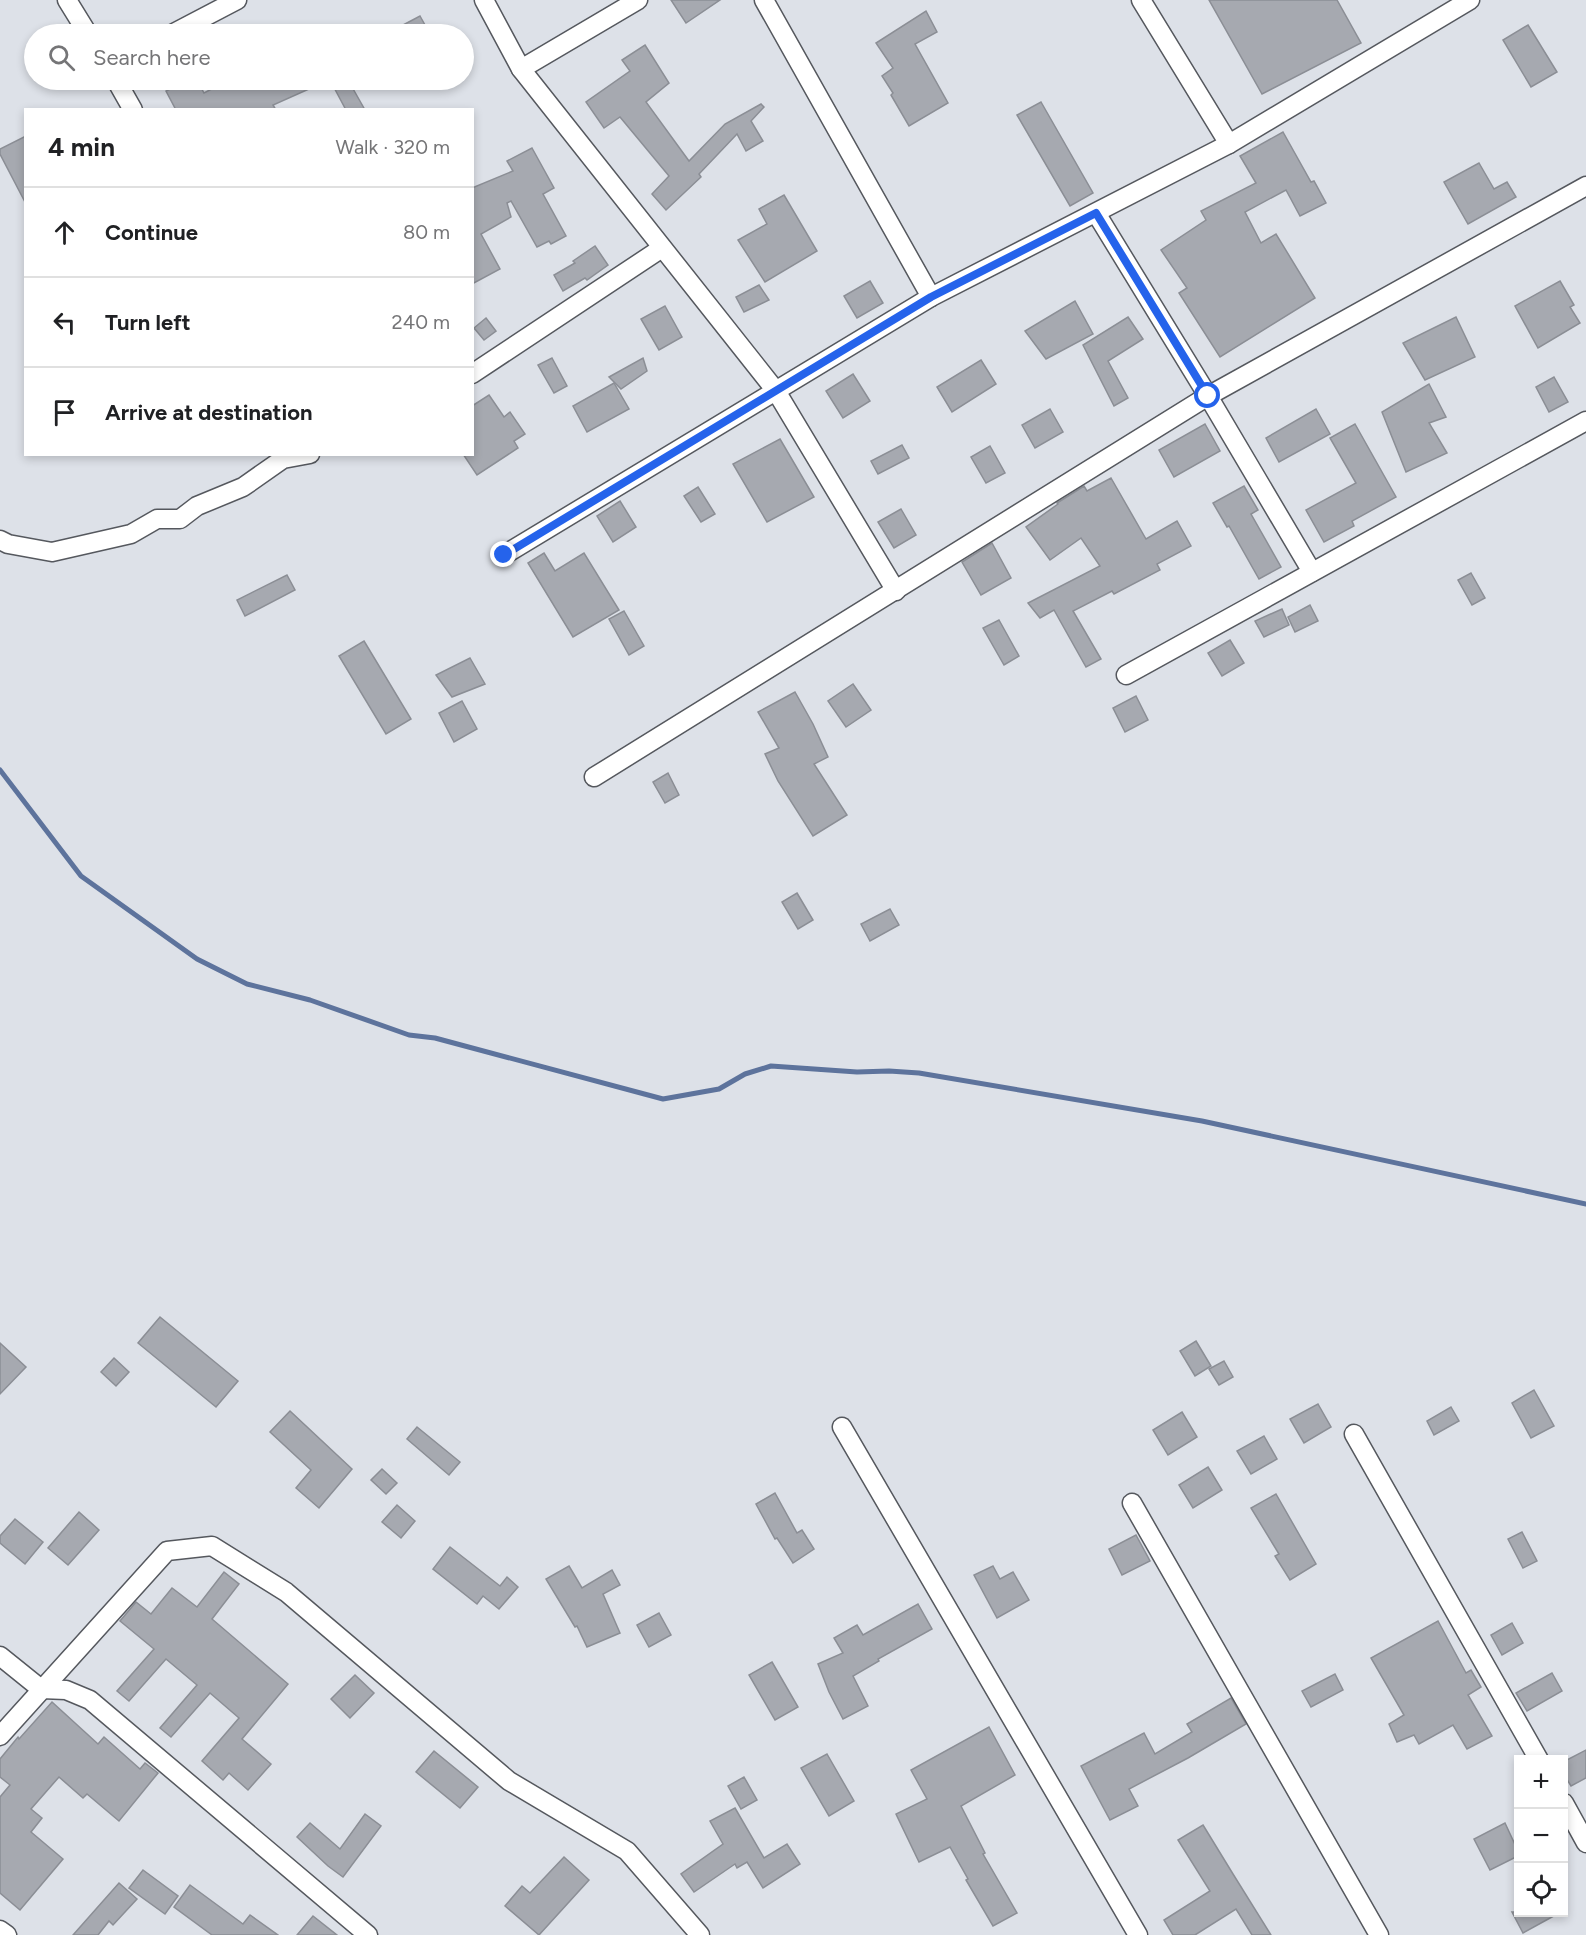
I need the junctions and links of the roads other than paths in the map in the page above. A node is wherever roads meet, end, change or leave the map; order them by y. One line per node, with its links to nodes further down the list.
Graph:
1 (67, 0): 8 (street)
2 (237, 0): 9 (street)
3 (484, 0): 10 (street)
4 (638, 0): 10 (street)
5 (764, 0): 17 (street)
6 (1141, 0): 13 (street)
7 (1470, 0): 13 (street)
8 (82, 24)
9 (191, 24)
10 (520, 69): 16 (street)
11 (122, 90): 12 (street)
12 (132, 108)
13 (1229, 144): 15 (street)
14 (1586, 186): 20 (street)
15 (1096, 213): 17 (street); 20 (street)
16 (662, 248): 18 (street); 19 (street)
17 (931, 297): 19 (street)
18 (474, 373)
19 (776, 391): 24 (street); 26 (street)
20 (1208, 396): 25 (street); 26 (street)
21 (1586, 421): 25 (street)
22 (299, 456): 23 (street)
23 (0, 540)
24 (504, 555)
25 (1311, 572): 27 (street)
26 (896, 591): 28 (street)
27 (1126, 675)
28 (594, 777)
29 (842, 1427): 42 (street)
30 (1354, 1434): 35 (street)
31 (1132, 1503): 43 (street)
32 (0, 1656): 33 (street)
33 (41, 1689): 34 (street); 40 (street); 41 (street)
34 (0, 1736)
35 (1536, 1755)
36 (1566, 1809): 37 (street)
37 (1586, 1843)
38 (0, 1930): 39 (street)
39 (7, 1935)
40 (368, 1935)
41 (700, 1935)
42 (1137, 1935)
43 (1379, 1935)

